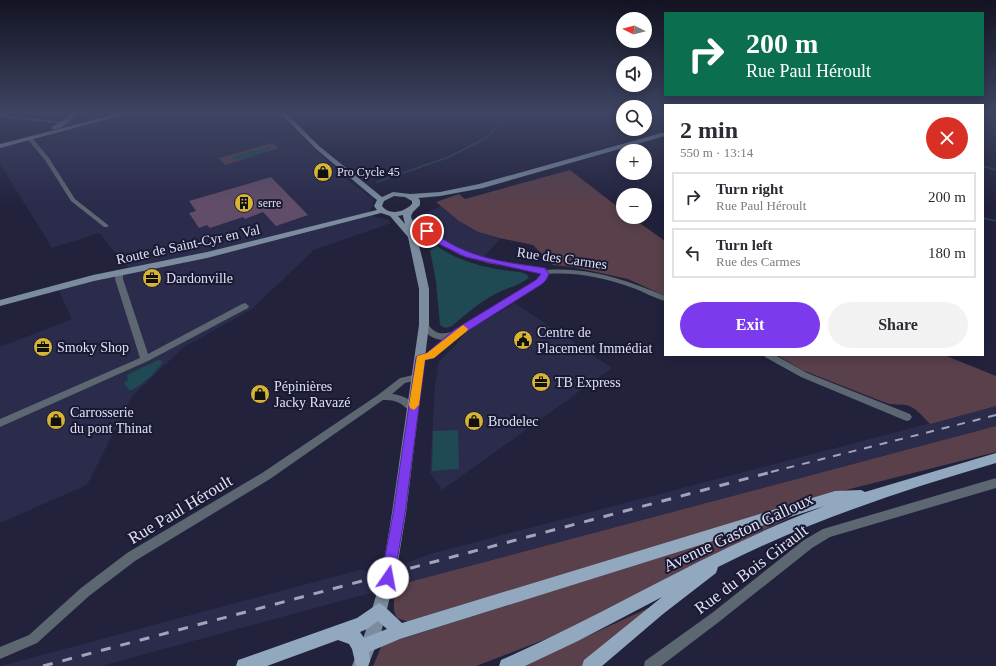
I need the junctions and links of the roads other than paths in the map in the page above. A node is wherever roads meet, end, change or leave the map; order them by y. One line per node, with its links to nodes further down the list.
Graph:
1 (12, 143): 5 (main road)
2 (34, 143): 16 (street)
3 (313, 143): 6 (main road)
4 (634, 143): 8 (main road)
5 (0, 146)
6 (354, 177): 7 (main road); 10 (main road)
7 (398, 194): 9 (main road); 10 (main road)
8 (440, 194): 9 (main road); 11 (main road)
9 (411, 196): 11 (main road)
10 (380, 200): 12 (main road)
11 (417, 202): 13 (main road)
12 (382, 211): 14 (main road); 18 (main road, Route de Saint-Cyr en Val)
13 (408, 212): 14 (main road); 17 (main road)
14 (392, 214): 17 (main road)
15 (414, 221): 19 (street, Rue des Carmes)
16 (106, 226)
17 (411, 234): 23 (main road)
18 (119, 272): 21 (main road, Route de Saint-Cyr en Val); 26 (street)
19 (544, 272): 20 (street, Rue des Carmes); 24 (street)
20 (664, 299)
21 (0, 303)
22 (245, 306): 26 (street)
23 (424, 325): 24 (street); 27 (main road)
24 (457, 332): 27 (street)
25 (770, 356): 31 (street)
26 (145, 358): 32 (street)
27 (420, 358): 28 (main road)
28 (418, 377): 29 (street, Rue Paul Héroult); 30 (main road)
29 (382, 397): 30 (street); 41 (street, Rue Paul Héroult)
30 (414, 409): 37 (main road, bridge)
31 (907, 416)
32 (0, 423)
33 (996, 458): 35 (main road, Avenue Gaston Galloux)
34 (996, 483): 46 (street, Rue du Bois Girault)
35 (873, 495): 36 (main road, Avenue Gaston Galloux); 38 (main road)
36 (729, 555): 44 (main road, Avenue Gaston Galloux); 45 (main road)
37 (379, 611): 38 (main road); 39 (main road); 40 (main road)
38 (400, 631): 40 (main road)
39 (339, 633): 42 (main road); 43 (main road)
40 (369, 644): 42 (main road)
41 (0, 654)
42 (361, 664)
43 (244, 666)
44 (507, 666)
45 (590, 666)
46 (650, 666)

